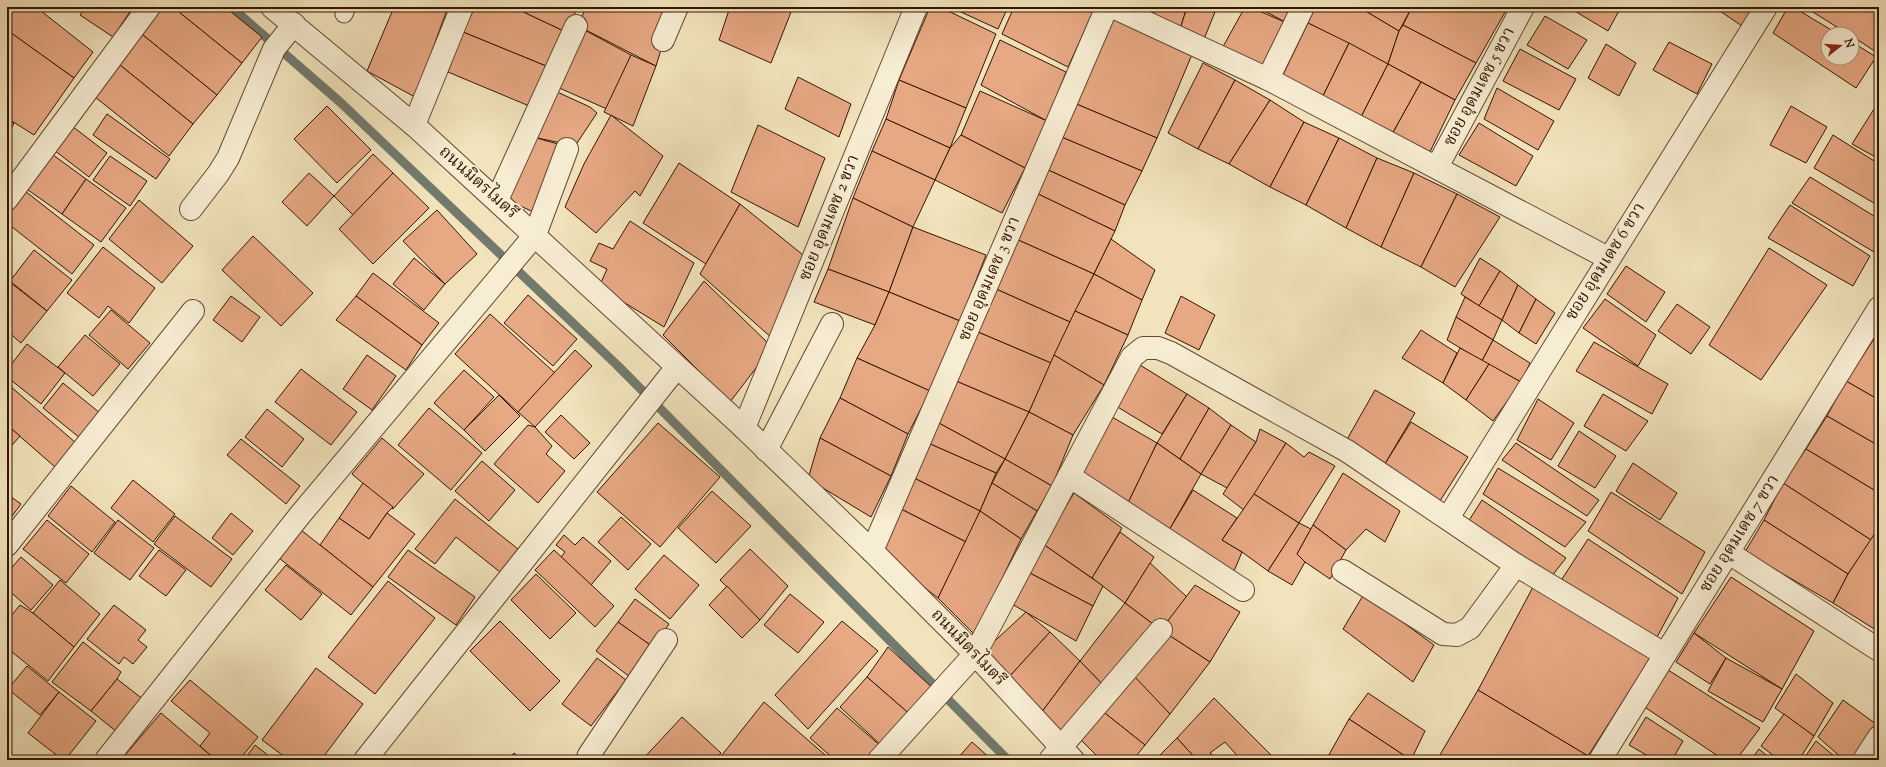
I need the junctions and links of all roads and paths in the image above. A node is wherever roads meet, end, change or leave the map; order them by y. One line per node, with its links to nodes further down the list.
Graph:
1 (149, 7): 18 (street)
2 (272, 7): 11 (street, ถนนมิตรไมตรี)
3 (462, 7): 15 (street)
4 (677, 7): 13 (street)
5 (916, 7): 27 (street, ซอย อุดมเดช 2 ขวา)
6 (1107, 7): 32 (street, ซอย อุดมเดช 3 ขวา)
7 (1113, 7): 14 (street)
8 (1303, 7): 14 (street)
9 (1523, 7): 17 (street, ซอย อุดมเดช 5 ขวา)
10 (1766, 7): 22 (street, ซอย อุดมเดช 6 ขวา)
11 (294, 24): 15 (street, ถนนมิตรไมตรี); 20 (street)
12 (576, 26): 19 (street)
13 (664, 40)
14 (1268, 79): 17 (street)
15 (414, 125): 19 (street, ถนนมิตรไมตรี)
16 (567, 149): 21 (street)
17 (1438, 167): 22 (street)
18 (7, 199)
19 (497, 200): 21 (street, ถนนมิตรไมตรี)
20 (191, 209)
21 (535, 235): 26 (street, ถนนมิตรไมตรี); 44 (street)
22 (1608, 258): 30 (street, ซอย อุดมเดช 6 ขวา)
23 (1879, 308): 33 (street, ซอย อุดมเดช 7 ขวา)
24 (193, 311): 31 (street)
25 (832, 324): 28 (street)
26 (677, 367): 27 (street, ถนนมิตรไมตรี); 45 (street)
27 (744, 428): 28 (street, ถนนมิตรไมตรี)
28 (766, 450): 32 (street, ถนนมิตรไมตรี)
29 (1069, 476): 30 (street); 36 (street); 40 (street)
30 (1448, 518): 34 (street)
31 (7, 545)
32 (872, 551): 40 (street, ถนนมิตรไมตรี)
33 (1729, 553): 39 (street); 41 (street, ซอย อุดมเดช 7 ขวา)
34 (1516, 565): 35 (street); 41 (street)
35 (1343, 571)
36 (1243, 590)
37 (1161, 630): 43 (street)
38 (666, 640): 46 (street)
39 (1879, 650)
40 (975, 654): 43 (street, ถนนมิตรไมตรี); 47 (street)
41 (1664, 654): 48 (street, ซอย อุดมเดช 7 ขวา)
42 (1879, 737): 49 (street)
43 (1061, 756)
44 (106, 760)
45 (365, 760)
46 (587, 760)
47 (879, 760)
48 (1600, 760)
49 (1864, 760)

